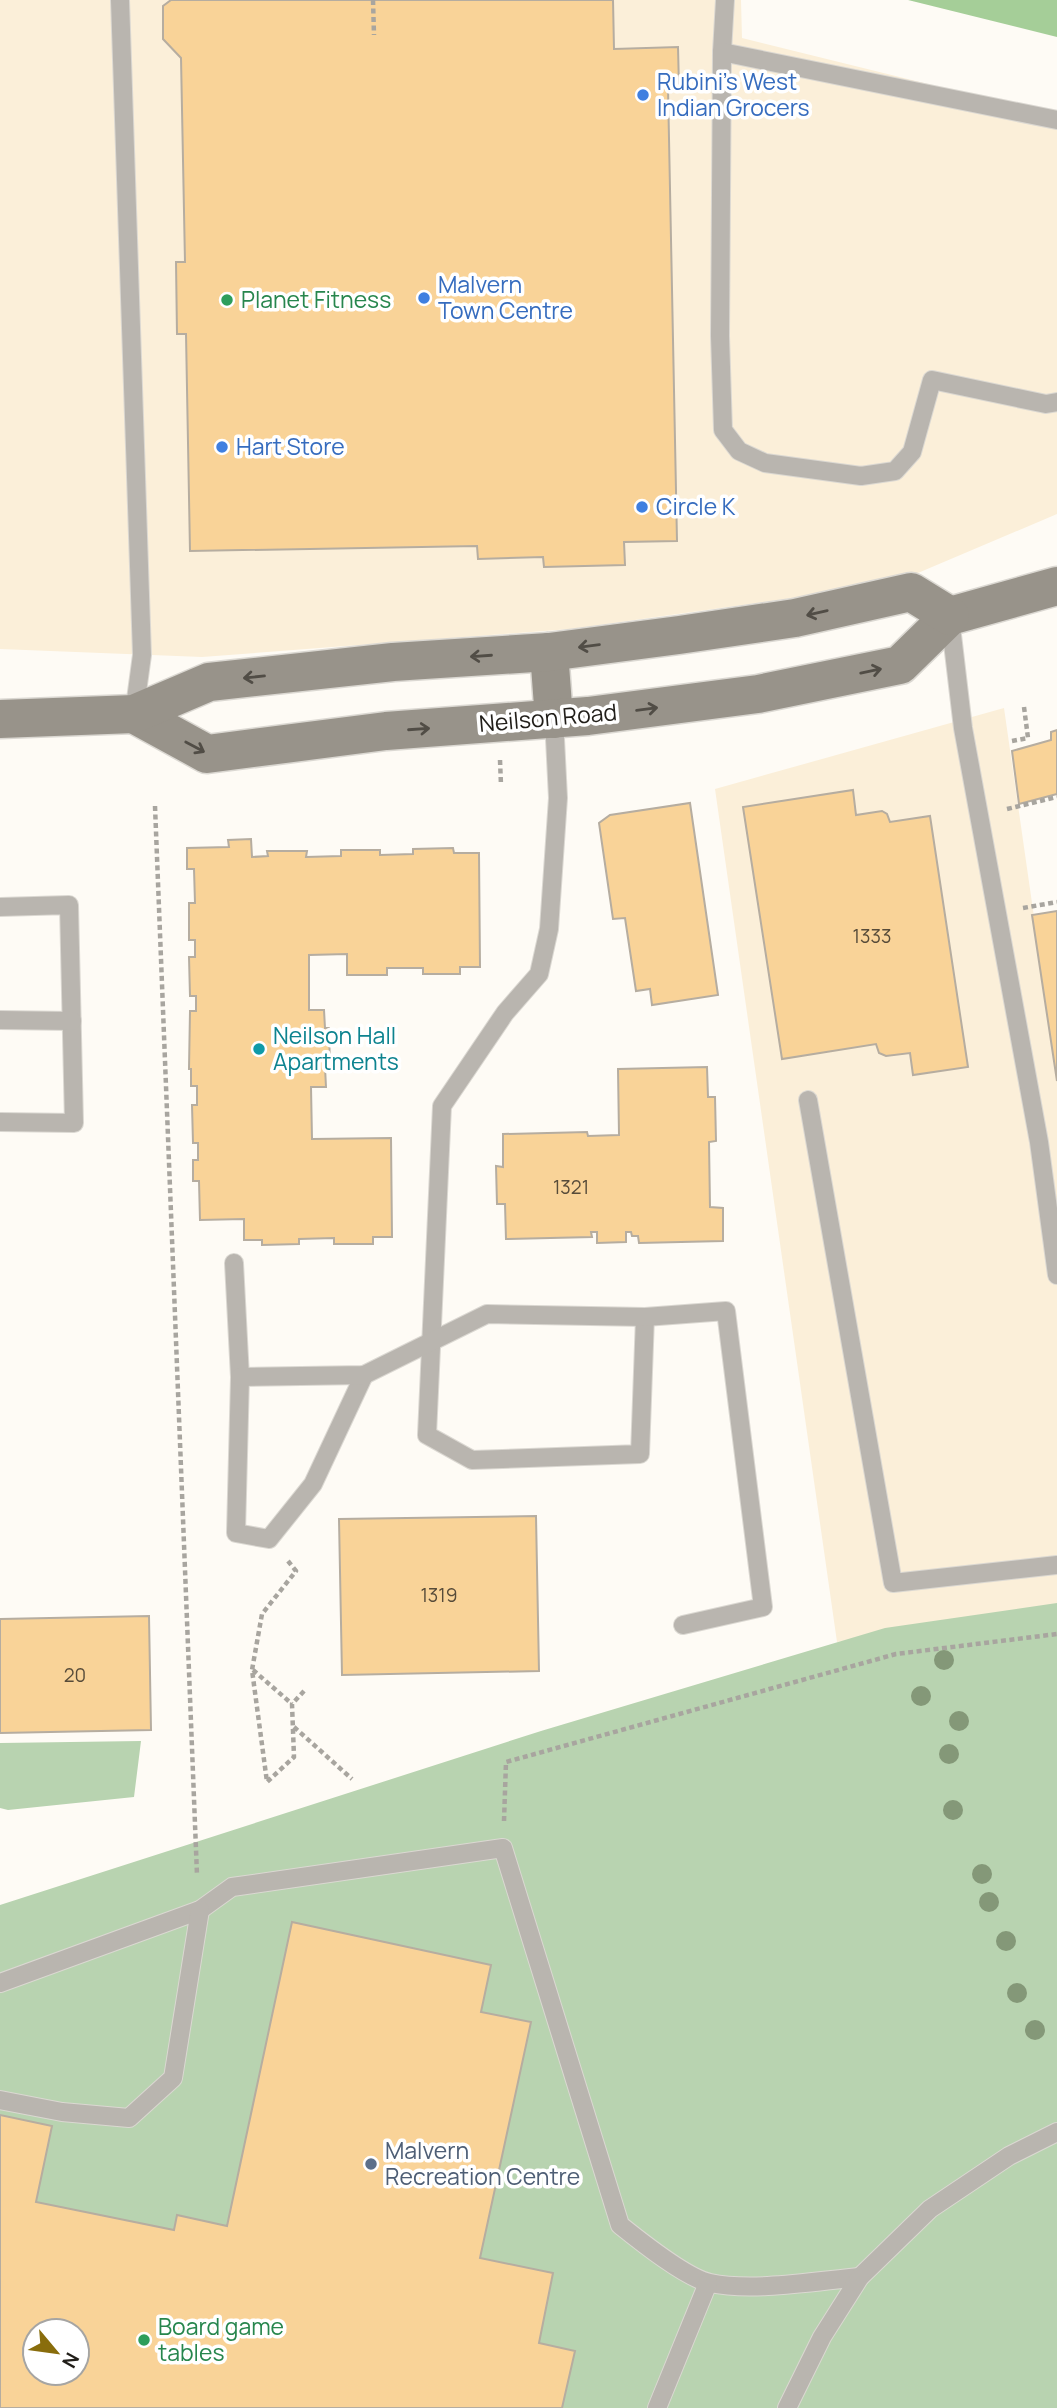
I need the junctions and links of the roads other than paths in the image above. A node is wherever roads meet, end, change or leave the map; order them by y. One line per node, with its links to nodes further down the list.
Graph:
1 (120, 0): 9 (lane)
2 (725, 0): 3 (lane)
3 (722, 52): 4 (lane); 5 (lane)
4 (1057, 120)
5 (1057, 402)
6 (1057, 586): 7 (main road, Neilson Road)
7 (950, 616): 8 (main road, one-way to 8); 11 (main road, Neilson Road, one-way to 7); 18 (lane)
8 (549, 652): 9 (main road, one-way to 9); 11 (main road)
9 (134, 714): 10 (main road); 11 (main road, Neilson Road, one-way to 11)
10 (0, 719)
11 (554, 719): 20 (lane)
12 (0, 907): 14 (lane)
13 (0, 1020): 14 (lane)
14 (72, 1021): 16 (lane)
15 (808, 1100): 23 (lane)
16 (0, 1122)
17 (234, 1264): 22 (lane)
18 (1057, 1275)
19 (645, 1317): 20 (lane); 20 (lane); 24 (lane)
20 (431, 1344): 21 (lane)
21 (364, 1375): 22 (lane); 22 (lane)
22 (240, 1377)
23 (1057, 1565)
24 (683, 1625)
25 (200, 1910): 26 (lane); 27 (lane); 30 (lane)
26 (0, 1983)
27 (0, 2100)
28 (1057, 2132): 29 (lane)
29 (860, 2277): 30 (lane); 32 (lane)
30 (708, 2283): 31 (lane)
31 (657, 2408)
32 (787, 2408)

